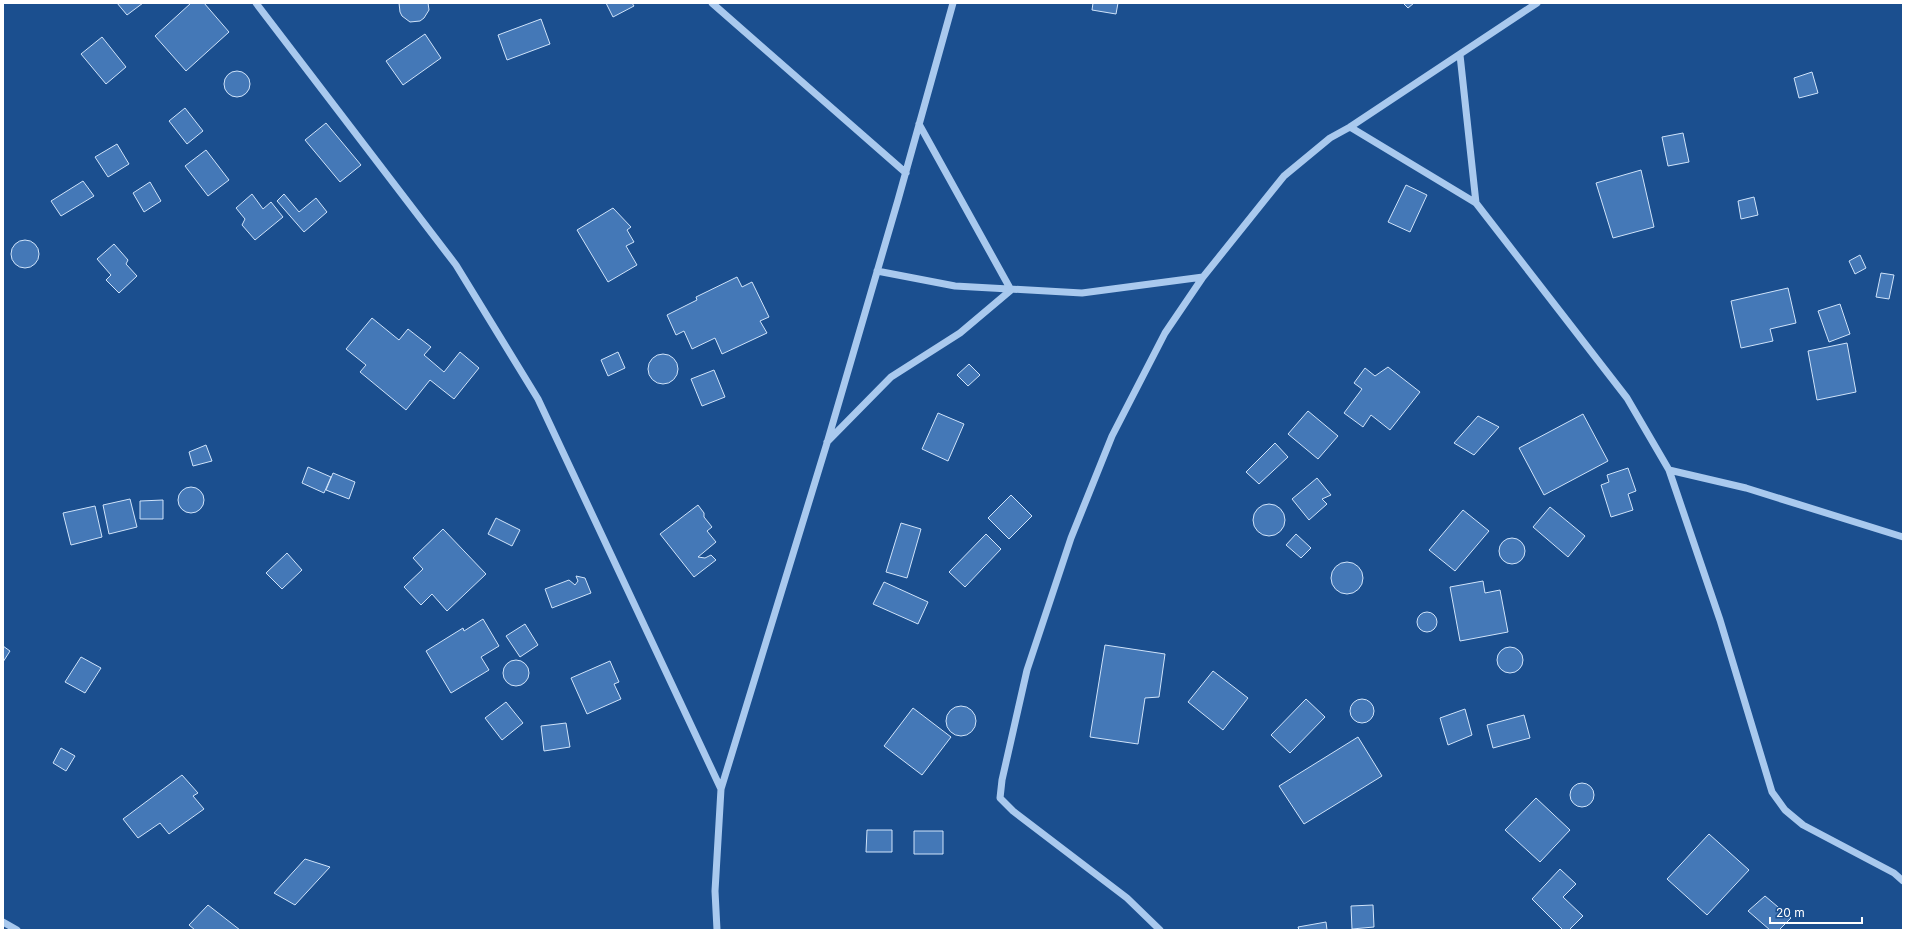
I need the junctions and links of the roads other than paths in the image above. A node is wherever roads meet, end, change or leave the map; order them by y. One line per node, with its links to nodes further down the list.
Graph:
1 (256, 3): 16 (street)
2 (712, 3): 8 (street)
3 (953, 3): 6 (street)
4 (1537, 3): 5 (street)
5 (1460, 55): 7 (street); 9 (street)
6 (919, 124): 8 (street); 12 (street)
7 (1350, 127): 9 (street); 11 (street)
8 (906, 172): 10 (street)
9 (1476, 203): 14 (street)
10 (877, 271): 12 (street); 13 (street)
11 (1203, 277): 12 (street); 21 (street)
12 (1011, 290): 13 (street)
13 (827, 443): 16 (street)
14 (1669, 470): 15 (street); 17 (street)
15 (1903, 537)
16 (721, 789): 20 (street)
17 (1903, 880)
18 (3, 922): 19 (street)
19 (17, 930)
20 (718, 930)
21 (1160, 930)

